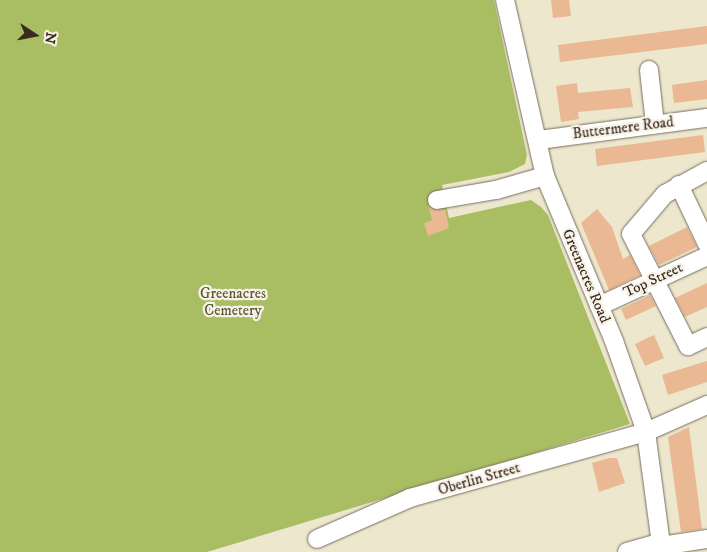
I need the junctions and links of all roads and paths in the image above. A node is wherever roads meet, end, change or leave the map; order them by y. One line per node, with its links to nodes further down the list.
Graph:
1 (505, 0): 5 (street, Greenacres Road)
2 (649, 70): 4 (street)
3 (707, 118): 4 (street, Buttermere Road)
4 (655, 124): 5 (street, Buttermere Road)
5 (539, 140): 7 (street, Greenacres Road)
6 (707, 172): 8 (street)
7 (545, 176): 9 (street); 13 (street, Greenacres Road)
8 (679, 185): 10 (street); 12 (street)
9 (437, 200)
10 (707, 244)
11 (707, 256): 12 (street, Top Street)
12 (656, 278): 13 (street, Top Street); 14 (street)
13 (599, 306): 16 (street, Greenacres Road)
14 (707, 337)
15 (706, 410): 16 (street, Oberlin Street)
16 (646, 432): 17 (street, Oberlin Street); 19 (street, Greenacres Road)
17 (317, 539)
18 (707, 539): 19 (street)
19 (661, 547): 20 (street)
20 (627, 552)

